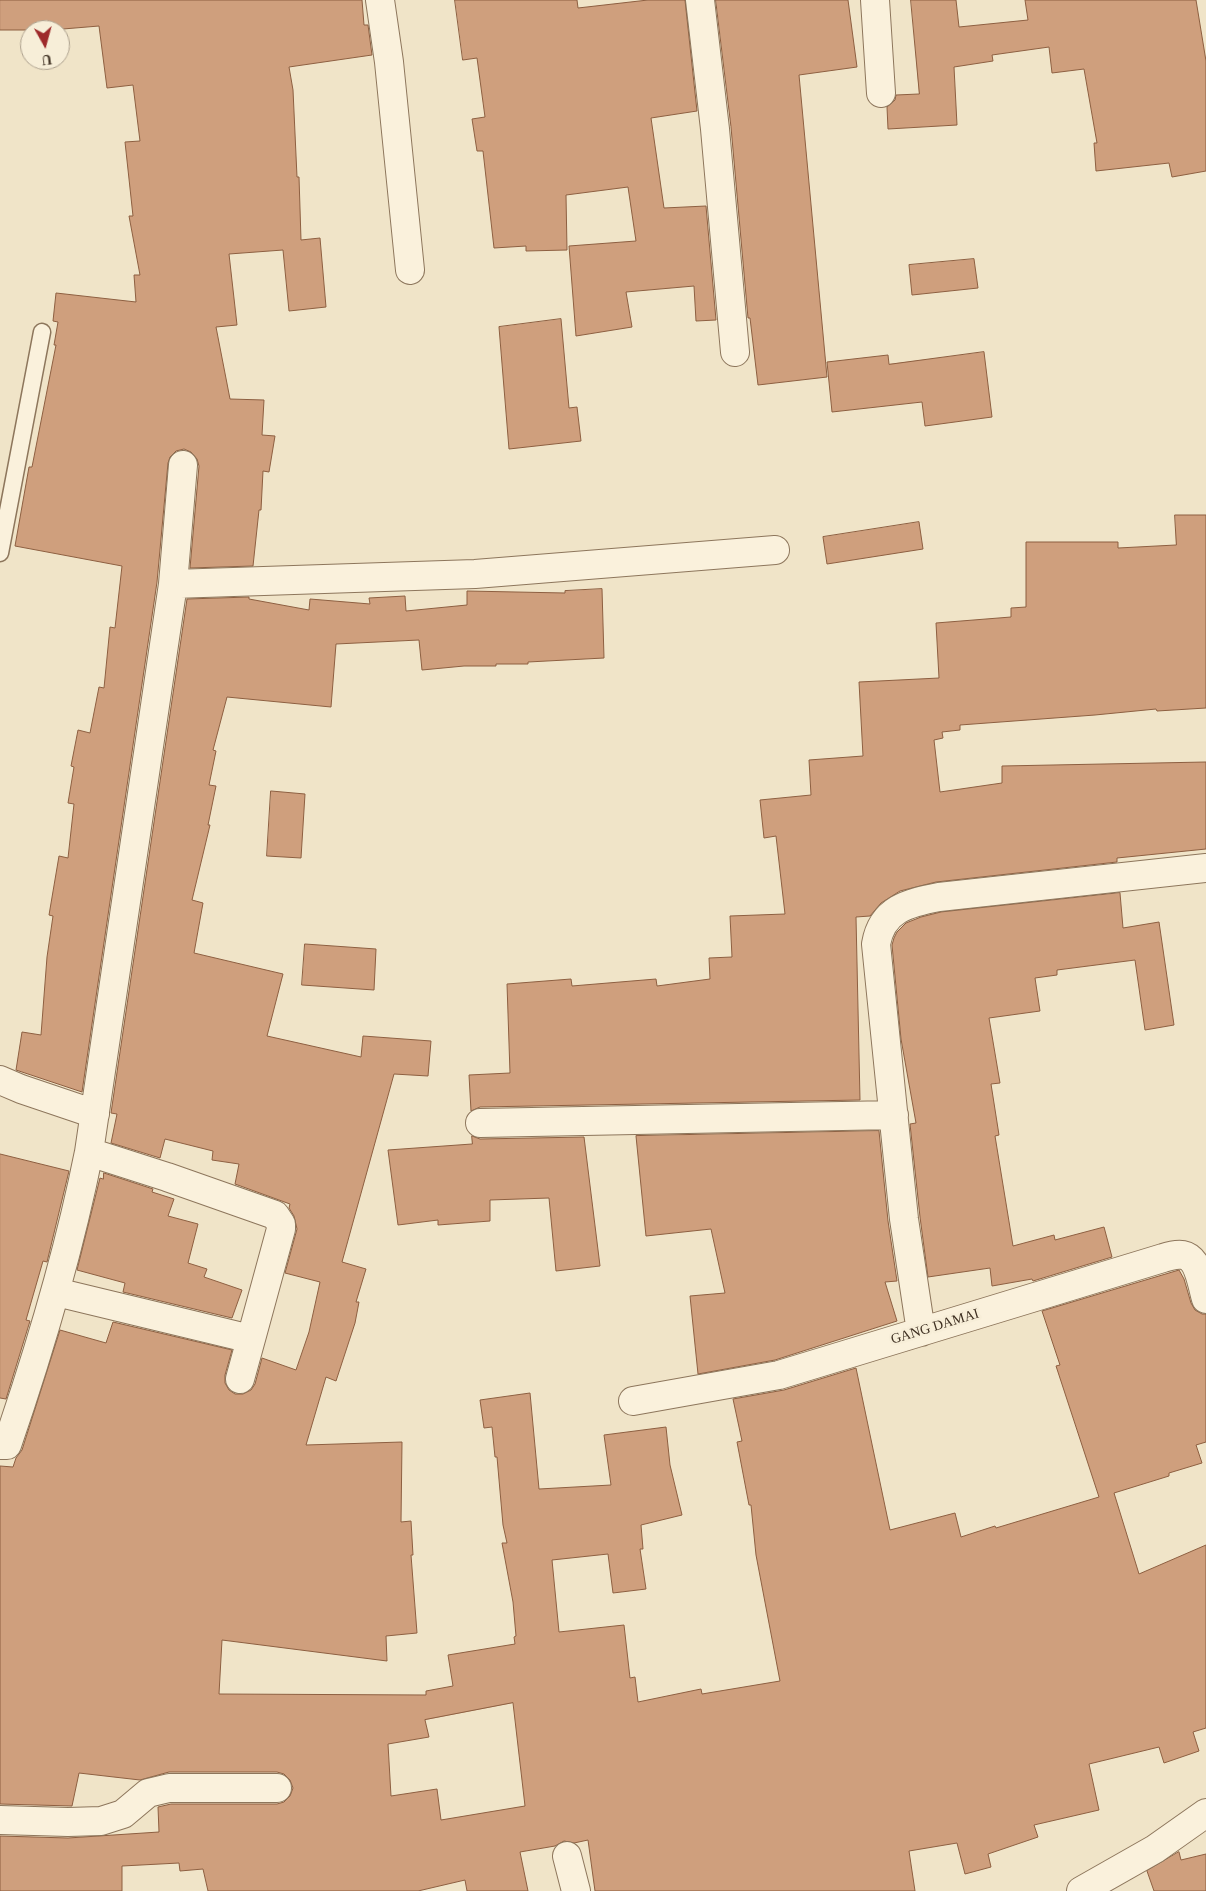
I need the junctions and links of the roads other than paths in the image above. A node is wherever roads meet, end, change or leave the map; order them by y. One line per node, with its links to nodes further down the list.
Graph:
1 (380, 0): 5 (street)
2 (700, 0): 7 (street)
3 (875, 0): 4 (street)
4 (882, 93)
5 (410, 270)
6 (42, 332): 10 (lane)
7 (735, 352)
8 (183, 465): 11 (street)
9 (775, 550): 11 (street)
10 (0, 553)
11 (173, 584): 14 (street)
12 (1206, 868): 15 (street)
13 (0, 1080): 14 (street)
14 (95, 1114): 17 (street)
15 (894, 1115): 16 (street); 20 (street)
16 (480, 1123)
17 (89, 1152): 18 (street); 21 (street)
18 (56, 1292): 21 (street); 24 (street)
19 (1206, 1299): 20 (street, GANG DAMAI)
20 (921, 1332): 23 (street, GANG DAMAI)
21 (250, 1339): 22 (street)
22 (240, 1379)
23 (632, 1401)
24 (0, 1445)
25 (277, 1788): 27 (street)
26 (1206, 1812): 30 (street)
27 (0, 1820)
28 (567, 1856): 29 (street)
29 (576, 1891)
30 (1080, 1891)

